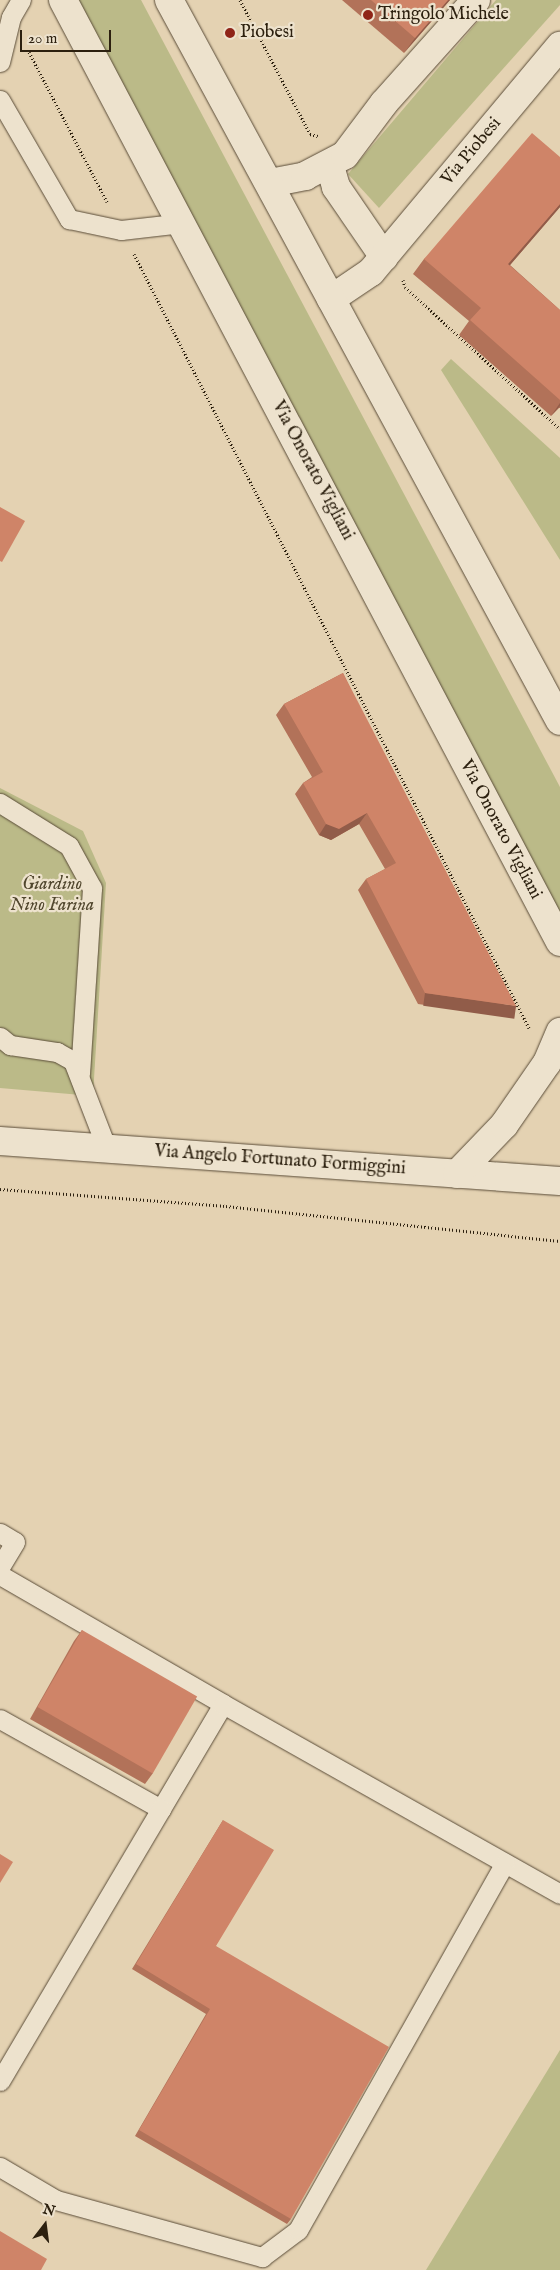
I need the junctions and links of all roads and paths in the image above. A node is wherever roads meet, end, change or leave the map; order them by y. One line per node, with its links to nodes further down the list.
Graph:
1 (21, 0): 5 (lane)
2 (62, 0): 11 (main road, Via Onorato Vigliani)
3 (169, 0): 10 (main road)
4 (476, 0): 9 (main road)
5 (11, 17): 7 (lane); 12 (path)
6 (560, 46): 13 (main road, Via Piobesi)
7 (0, 62)
8 (0, 100): 12 (lane)
9 (330, 166): 10 (main road); 13 (main road)
10 (270, 183): 15 (main road)
11 (182, 223): 12 (lane); 19 (main road, Via Onorato Vigliani)
12 (122, 230): 22 (path)
13 (384, 257): 15 (main road, Via Piobesi)
14 (405, 287): 16 (path)
15 (331, 299): 17 (main road)
16 (560, 429)
17 (560, 721)
18 (0, 803): 23 (lane)
19 (560, 942)
20 (560, 1032): 22 (main road)
21 (0, 1037): 23 (lane)
22 (547, 1063): 26 (main road)
23 (80, 1074): 25 (lane)
24 (0, 1141): 25 (main road, Via Angelo Fortunato Formiggini)
25 (107, 1148): 26 (main road, Via Angelo Fortunato Formiggini)
26 (457, 1174): 27 (main road, Via Angelo Fortunato Formiggini)
27 (560, 1181)
28 (0, 1190): 29 (path)
29 (560, 1241)
30 (0, 1533): 31 (lane)
31 (0, 1567)
32 (0, 1575): 33 (lane)
33 (223, 1704): 35 (lane); 36 (lane)
34 (0, 1719): 35 (lane)
35 (161, 1809): 38 (lane)
36 (505, 1863): 37 (lane); 39 (lane)
37 (560, 1894)
38 (0, 2081)
39 (0, 2167)

